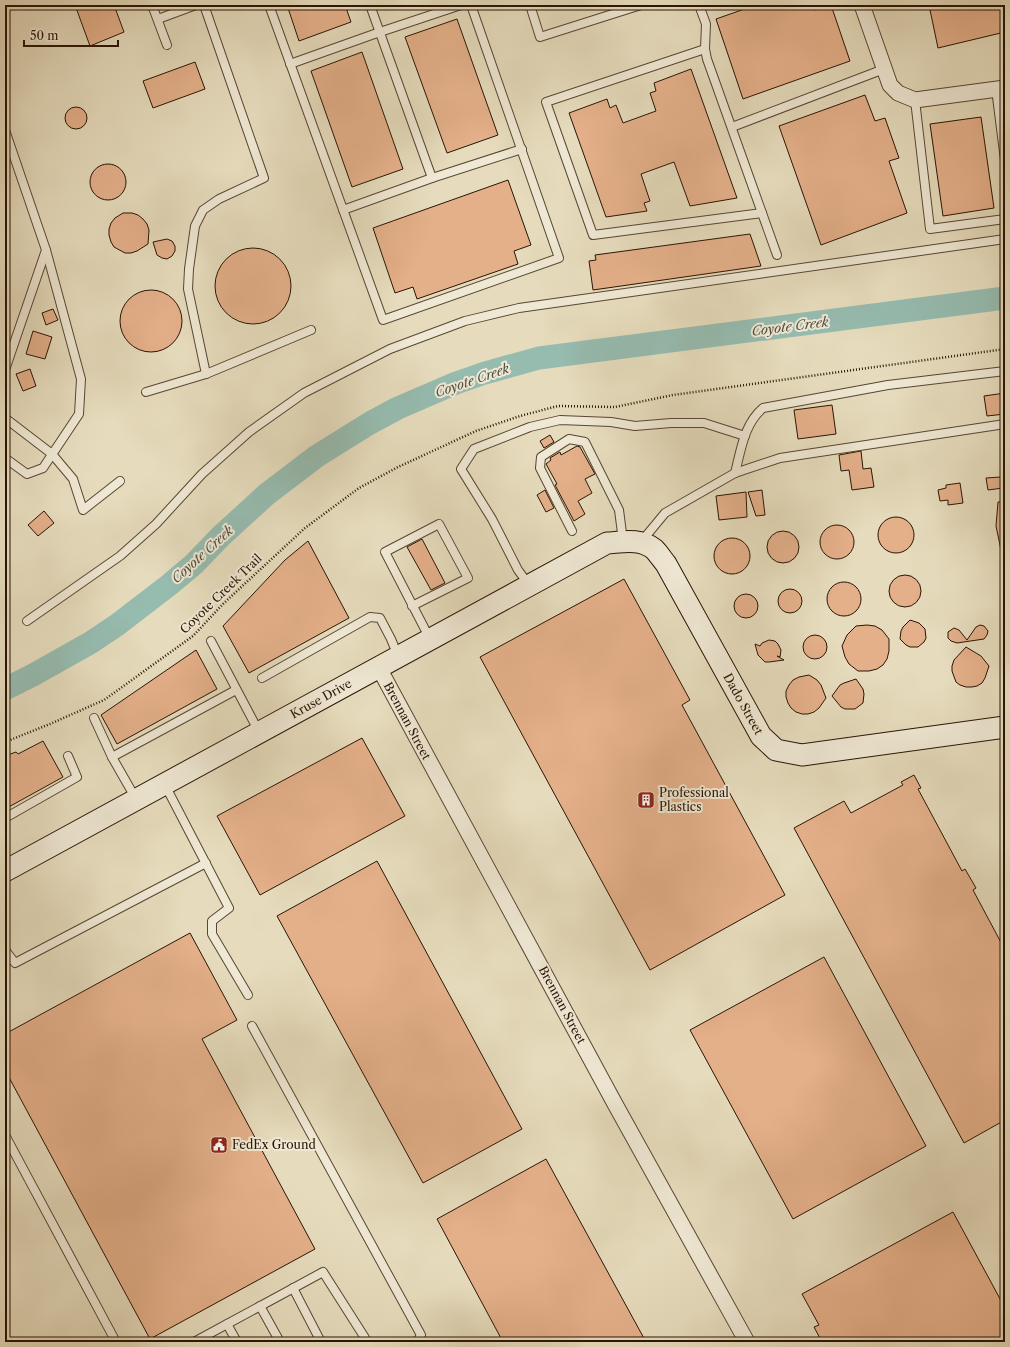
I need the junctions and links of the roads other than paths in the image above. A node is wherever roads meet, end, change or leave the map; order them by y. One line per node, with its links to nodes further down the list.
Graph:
1 (152, 5): 12 (lane)
2 (196, 5): 12 (lane)
3 (204, 5): 34 (lane)
4 (269, 5): 16 (lane)
5 (370, 5): 13 (lane)
6 (461, 5): 13 (lane)
7 (471, 5): 22 (lane)
8 (530, 5): 9 (lane)
9 (641, 5)
10 (700, 5): 15 (lane)
11 (862, 5): 17 (street)
12 (158, 19): 14 (lane)
13 (380, 32): 16 (lane); 24 (lane)
14 (167, 45)
15 (705, 49): 20 (lane); 26 (lane)
16 (290, 64): 25 (lane)
17 (884, 69): 19 (street); 20 (lane)
18 (1001, 88): 19 (street); 23 (lane)
19 (915, 100): 27 (lane)
20 (732, 127): 26 (lane)
21 (5, 130): 29 (lane)
22 (522, 149): 24 (lane); 25 (lane)
23 (1005, 160)
24 (432, 178): 25 (lane)
25 (343, 210)
26 (762, 213): 30 (lane)
27 (1005, 219)
28 (1005, 240): 47 (lane)
29 (46, 250): 32 (lane); 39 (lane)
30 (777, 255)
31 (311, 330): 34 (lane)
32 (5, 370)
33 (1005, 371): 38 (lane)
34 (206, 374): 35 (lane)
35 (146, 392)
36 (5, 418): 39 (lane)
37 (1005, 424): 41 (lane)
38 (745, 436): 41 (lane); 45 (lane)
39 (52, 454): 40 (lane); 42 (lane)
40 (5, 458)
41 (735, 473): 44 (lane)
42 (120, 481)
43 (572, 531): 44 (lane)
44 (632, 542): 45 (street, Kruse Drive); 55 (street, Dado Street)
45 (529, 586): 48 (street, Kruse Drive)
46 (412, 606): 46 (lane); 48 (lane)
47 (27, 621)
48 (430, 639): 50 (street, Kruse Drive)
49 (211, 642): 53 (lane)
50 (398, 657): 51 (street, Kruse Drive); 52 (lane)
51 (379, 668): 56 (street, Kruse Drive); 78 (street, Brennan Street)
52 (262, 678)
53 (236, 690): 56 (lane); 58 (lane)
54 (94, 718): 58 (lane)
55 (1005, 727)
56 (259, 733): 59 (street, Kruse Drive)
57 (68, 756): 61 (lane)
58 (112, 757): 60 (lane)
59 (164, 784): 60 (street, Kruse Drive); 62 (lane)
60 (136, 800): 63 (street, Kruse Drive)
61 (5, 818)
62 (206, 863): 64 (lane); 65 (lane)
63 (5, 871)
64 (5, 950)
65 (248, 995)
66 (252, 1026): 77 (lane)
67 (5, 1135): 71 (lane)
68 (293, 1288): 69 (lane); 75 (lane); 76 (lane)
69 (260, 1306): 70 (lane); 74 (lane)
70 (227, 1324): 72 (lane); 73 (lane)
71 (116, 1342)
72 (194, 1342)
73 (237, 1342)
74 (280, 1342)
75 (321, 1342)
76 (364, 1342)
77 (417, 1342)
78 (747, 1342)

